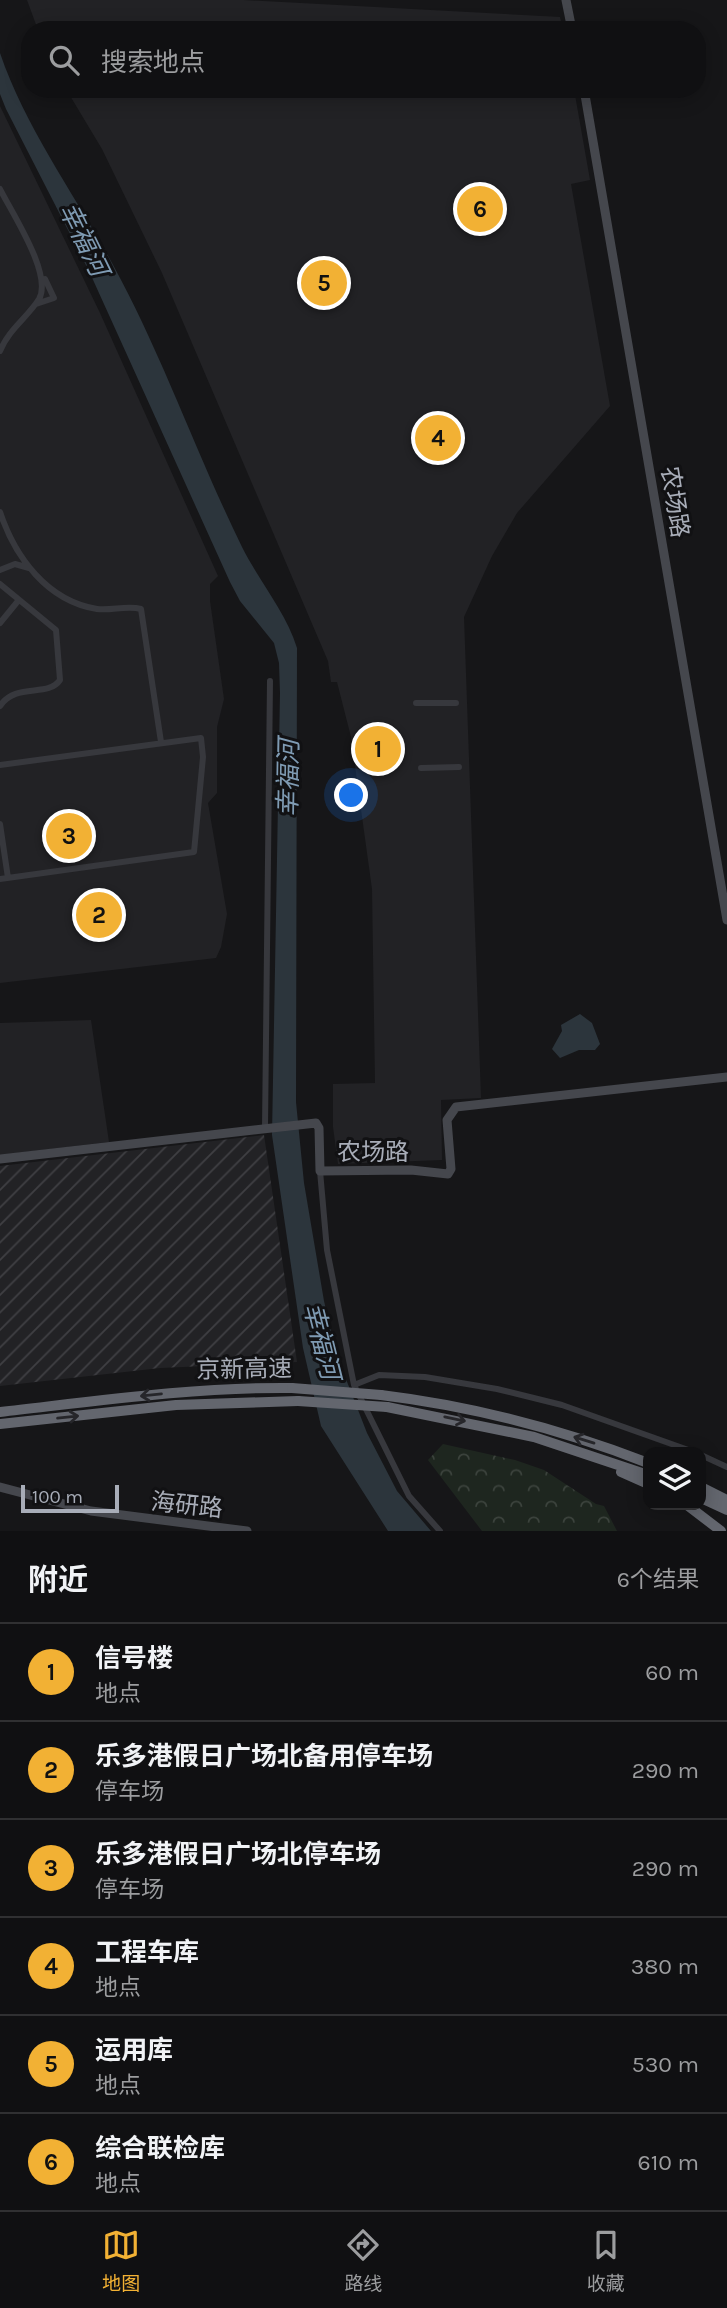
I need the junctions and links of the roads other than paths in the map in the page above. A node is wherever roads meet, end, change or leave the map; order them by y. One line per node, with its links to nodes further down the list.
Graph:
1 (566, 0): 2 (street)
2 (570, 21)
3 (586, 98): 25 (street, 农场路)
4 (0, 189): 5 (street)
5 (41, 273): 6 (street); 6 (street)
6 (34, 305): 7 (street)
7 (0, 351)
8 (0, 512): 9 (street)
9 (29, 568): 10 (street); 18 (street)
10 (0, 570)
11 (0, 584): 12 (street)
12 (18, 601): 13 (street); 17 (street)
13 (0, 623)
14 (270, 681): 27 (street)
15 (416, 703): 16 (street)
16 (456, 703)
17 (0, 706)
18 (161, 742): 19 (street); 23 (street)
19 (0, 765)
20 (459, 767): 21 (street)
21 (421, 768)
22 (0, 824): 23 (street)
23 (8, 878): 24 (street)
24 (0, 879)
25 (727, 920)
26 (727, 1077): 29 (street, 农场路)
27 (266, 1128): 28 (street, 农场路); 29 (street, 农场路)
28 (0, 1159)
29 (320, 1171): 30 (street)
30 (354, 1385): 34 (street); 47 (street)
31 (0, 1412): 36 (highway, 京新高速, one-way to 31, bridge)
32 (0, 1424): 33 (highway, 京新高速, one-way to 33, bridge)
33 (534, 1437): 38 (highway, 京新高速); 39 (highway)
34 (680, 1447)
35 (706, 1457): 37 (street)
36 (643, 1462)
37 (727, 1467)
38 (643, 1473)
39 (643, 1482)
40 (0, 1487): 46 (street, 海研路)
41 (706, 1490): 43 (highway)
42 (706, 1500): 45 (highway)
43 (727, 1500)
44 (694, 1510): 48 (highway)
45 (727, 1510)
46 (247, 1531)
47 (440, 1531)
48 (721, 1531)

